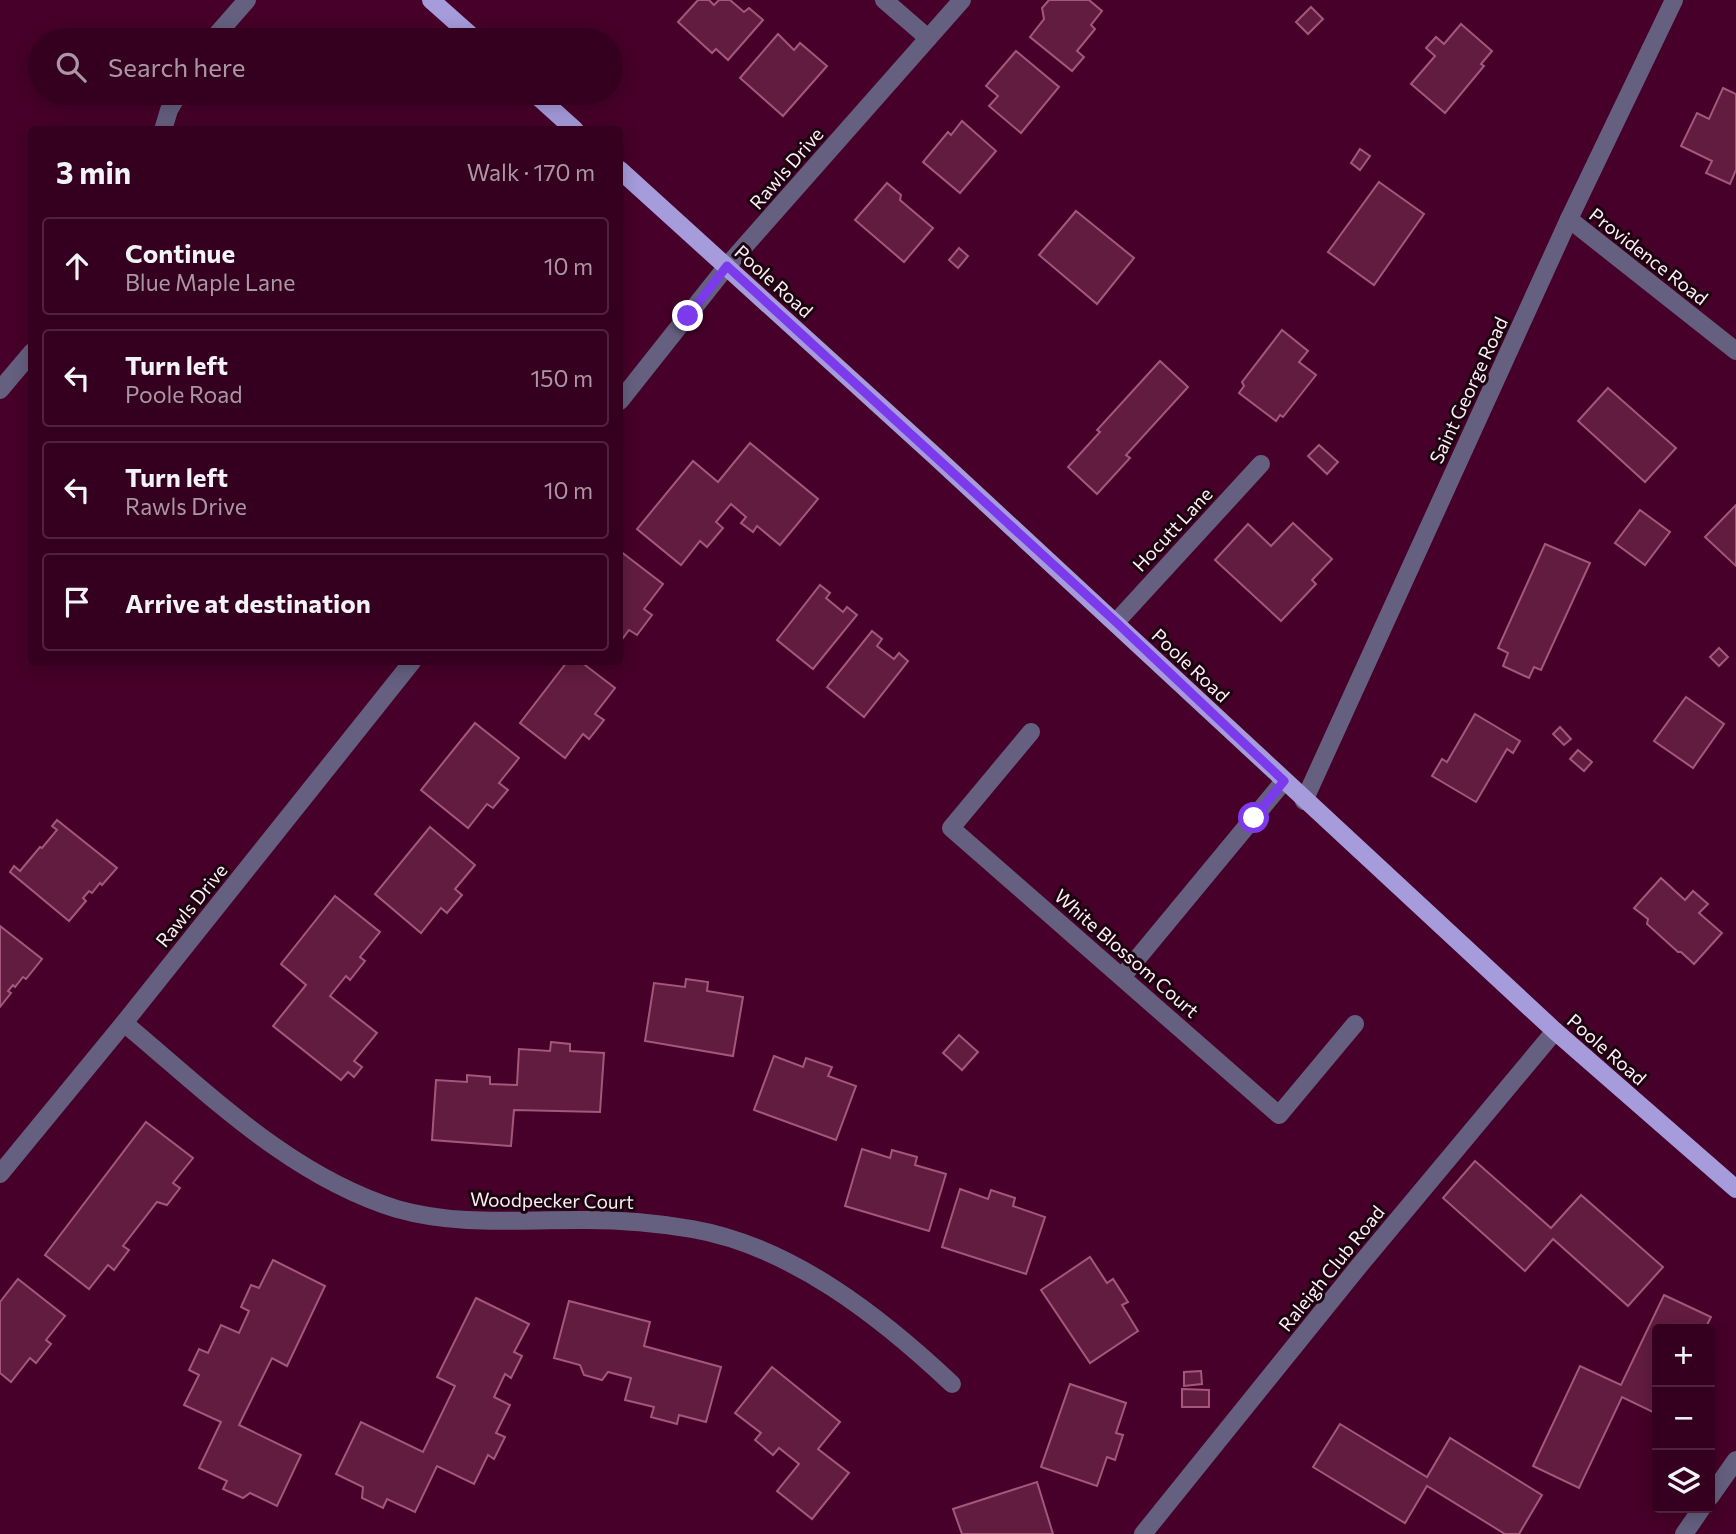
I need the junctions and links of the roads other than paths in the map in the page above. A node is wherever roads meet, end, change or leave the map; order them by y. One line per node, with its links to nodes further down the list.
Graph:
1 (247, 0): 6 (street)
2 (432, 0): 7 (main road)
3 (884, 0): 8 (street)
4 (962, 0): 8 (street, Rawls Drive)
5 (1674, 0): 14 (street, Saint George Road)
6 (222, 28)
7 (463, 28)
8 (929, 38): 15 (street, Rawls Drive)
9 (172, 105): 11 (street)
10 (547, 105): 12 (main road)
11 (164, 126)
12 (571, 126)
13 (623, 173): 15 (main road, Poole Road)
14 (1569, 219): 16 (street, Providence Road); 25 (street, Saint George Road)
15 (727, 266): 19 (street, Rawls Drive); 21 (main road, Poole Road)
16 (1736, 351)
17 (28, 357): 18 (street)
18 (0, 390)
19 (623, 397)
20 (1261, 464): 21 (street, Hocutt Lane)
21 (1116, 622): 24 (main road, Poole Road)
22 (410, 665): 27 (street, Rawls Drive)
23 (1031, 732): 26 (street, White Blossom Court)
24 (1284, 781): 25 (main road, Poole Road); 26 (street)
25 (1304, 801): 29 (main road, Poole Road)
26 (1122, 977): 28 (street, White Blossom Court)
27 (124, 1023): 30 (street, Rawls Drive); 32 (street, Woodpecker Court)
28 (1355, 1024)
29 (1555, 1031): 31 (main road, Poole Road); 36 (street, Raleigh Club Road)
30 (0, 1174)
31 (1736, 1189)
32 (952, 1384)
33 (1736, 1460): 34 (street)
34 (1715, 1490)
35 (1699, 1513): 37 (street)
36 (1143, 1534)
37 (1684, 1534)

